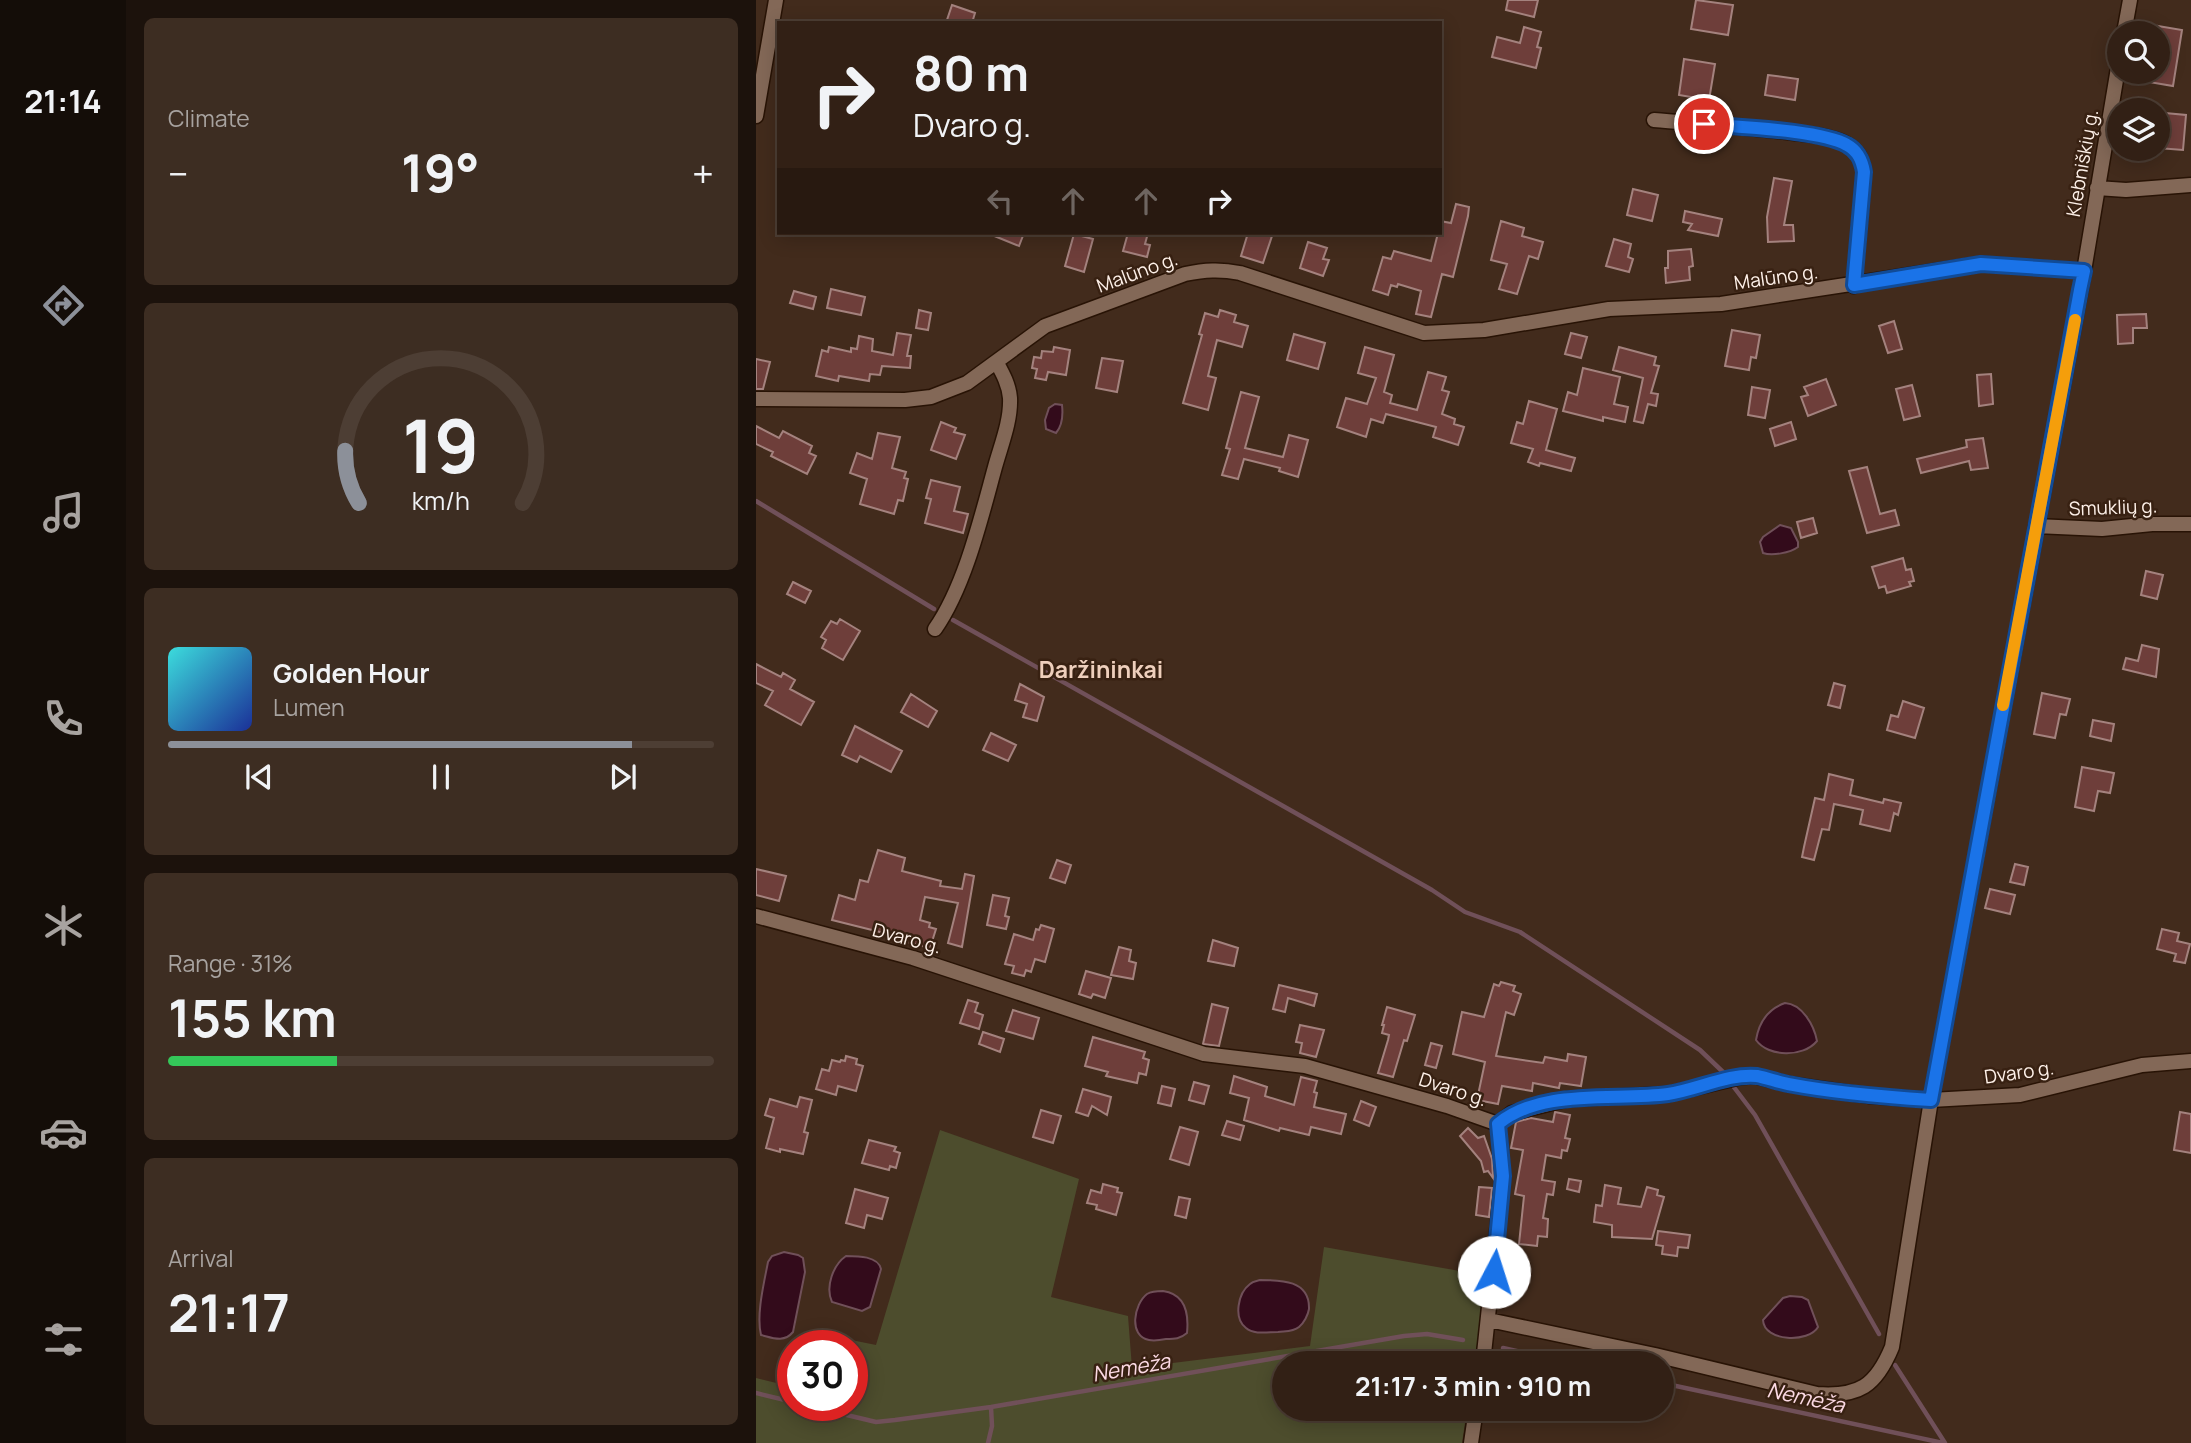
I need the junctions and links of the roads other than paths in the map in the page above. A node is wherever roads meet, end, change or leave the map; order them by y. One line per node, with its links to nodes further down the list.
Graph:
1 (776, 0): 5 (street)
2 (2130, 0): 3 (street)
3 (2126, 21)
4 (2115, 84): 8 (street, Klebniškių g.)
5 (756, 116)
6 (1654, 120): 10 (street)
7 (2191, 185): 8 (street)
8 (2097, 188): 9 (street, Klebniškių g.)
9 (2084, 271): 10 (street, Malūno g.); 14 (street)
10 (1854, 285): 11 (street, Malūno g.)
11 (997, 363): 12 (street, Malūno g.); 15 (street)
12 (756, 399)
13 (2191, 524): 14 (street, Smuklių g.)
14 (2036, 526): 18 (street)
15 (935, 629)
16 (756, 916): 19 (street, Dvaro g.)
17 (2191, 1062): 18 (street, Dvaro g.)
18 (1931, 1100): 19 (street, Dvaro g.); 20 (street)
19 (1498, 1124): 20 (street)
20 (1489, 1320): 21 (street)
21 (1485, 1351)
22 (1474, 1421): 23 (street)
23 (1471, 1443)

